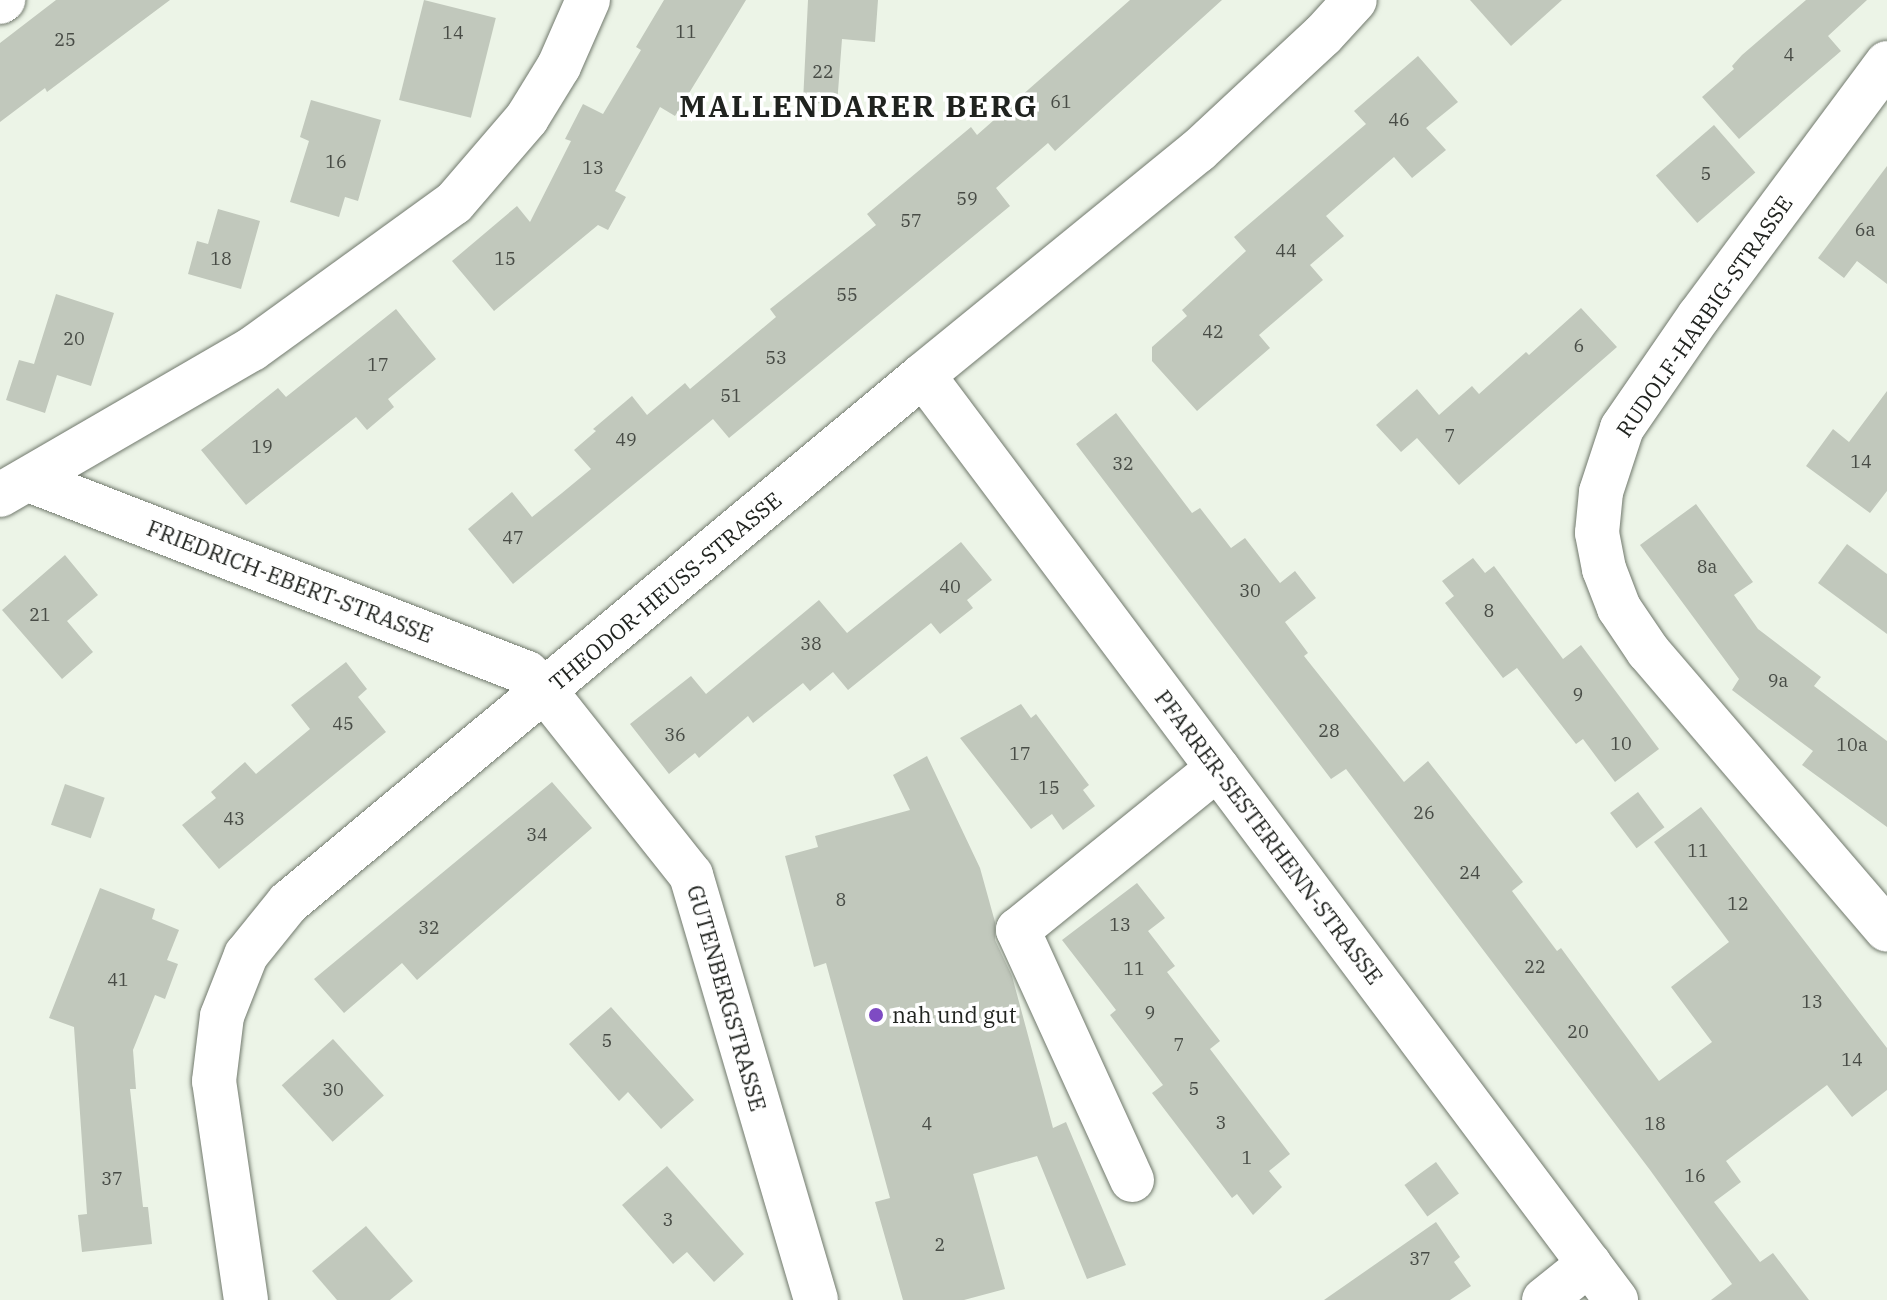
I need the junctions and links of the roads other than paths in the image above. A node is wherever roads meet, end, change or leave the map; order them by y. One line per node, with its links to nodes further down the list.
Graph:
1 (588, 0): 5 (street, FRIEDRICH-EBERT-STRASSE)
2 (1355, 0): 4 (street, THEODOR-HEUSS-STRASSE)
3 (1887, 63): 8 (street, RUDOLF-HARBIG-STRASSE)
4 (923, 375): 6 (street, THEODOR-HEUSS-STRASSE); 7 (street, PFARRER-SESTERHENN-STRASSE)
5 (14, 487): 6 (street, FRIEDRICH-EBERT-STRASSE)
6 (545, 691): 11 (street, THEODOR-HEUSS-STRASSE); 12 (street, GUTENBERGSTRASSE)
7 (1218, 768): 9 (street); 10 (street, PFARRER-SESTERHENN-STRASSE)
8 (1887, 930)
9 (1132, 1180)
10 (1589, 1264): 13 (street); 14 (street, PFARRER-SESTERHENN-STRASSE)
11 (246, 1300)
12 (816, 1300)
13 (1544, 1300)
14 (1616, 1300)

